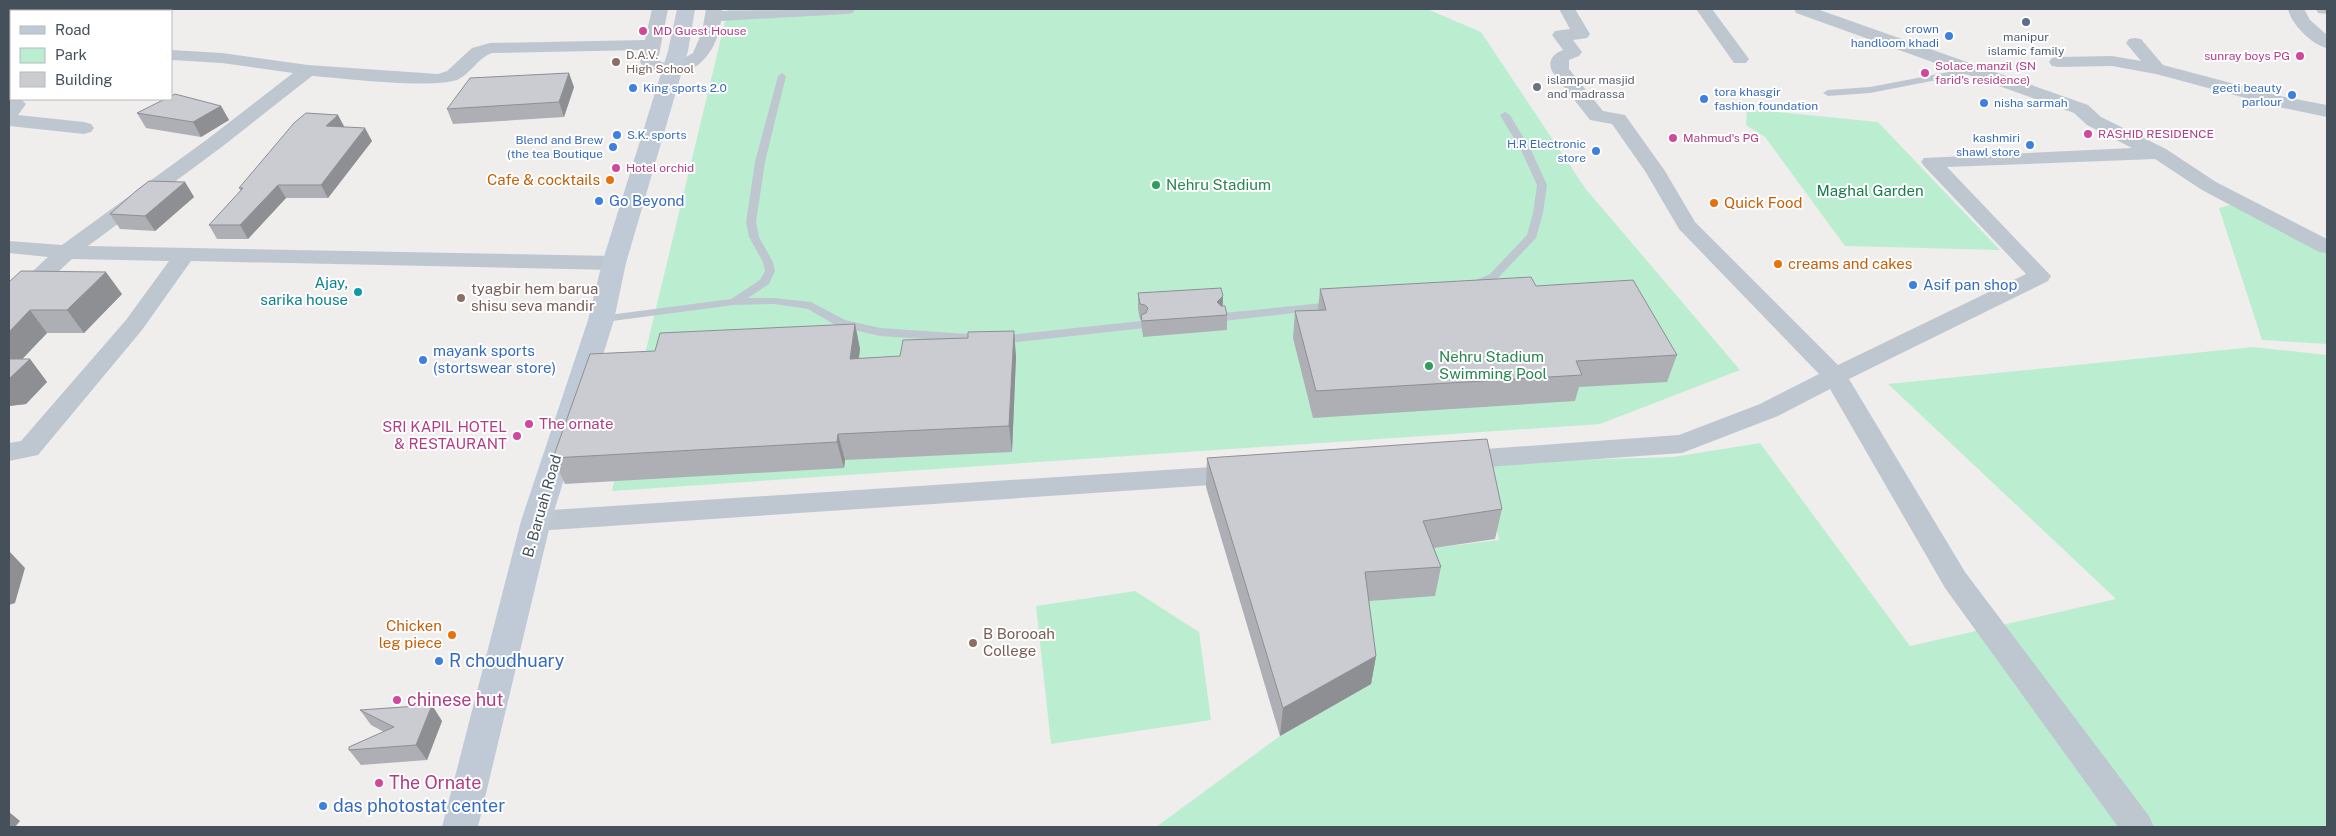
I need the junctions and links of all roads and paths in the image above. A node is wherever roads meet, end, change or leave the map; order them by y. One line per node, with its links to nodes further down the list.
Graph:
1 (660, 9): 11 (street)
2 (686, 9): 14 (main road, B. Baruah Road)
3 (847, 9): 8 (street)
4 (1567, 9): 40 (street)
5 (1704, 9): 13 (street)
6 (1802, 9): 18 (street)
7 (2296, 9): 10 (street)
8 (714, 12): 14 (street)
9 (2135, 43): 16 (street)
10 (2327, 43)
11 (652, 46): 14 (street); 17 (street)
12 (172, 55): 17 (street)
13 (1740, 59)
14 (674, 62): 32 (main road, B. Baruah Road)
15 (2058, 62): 16 (street)
16 (2157, 69): 22 (street)
17 (308, 70): 30 (street)
18 (1975, 70): 20 (lane); 27 (street)
19 (782, 76): 34 (lane)
20 (1828, 93)
21 (9, 100): 23 (street)
22 (2327, 112)
23 (9, 115)
24 (1505, 115): 33 (lane)
25 (9, 120): 26 (street)
26 (84, 128)
27 (2159, 153): 29 (street); 40 (street)
28 (9, 247): 30 (street)
29 (2327, 247)
30 (66, 252): 31 (street); 35 (street)
31 (184, 255): 32 (street); 41 (street)
32 (614, 264): 38 (main road, B. Baruah Road)
33 (1460, 290)
34 (734, 302): 38 (lane); 39 (lane)
35 (9, 305)
36 (1343, 305): 37 (lane)
37 (1224, 317)
38 (601, 320): 44 (main road, B. Baruah Road)
39 (1141, 325)
40 (1835, 376): 42 (street); 46 (street)
41 (9, 452)
42 (1434, 461)
43 (1261, 473): 44 (street)
44 (536, 521): 45 (main road, B. Baruah Road)
45 (460, 827)
46 (2137, 827)

